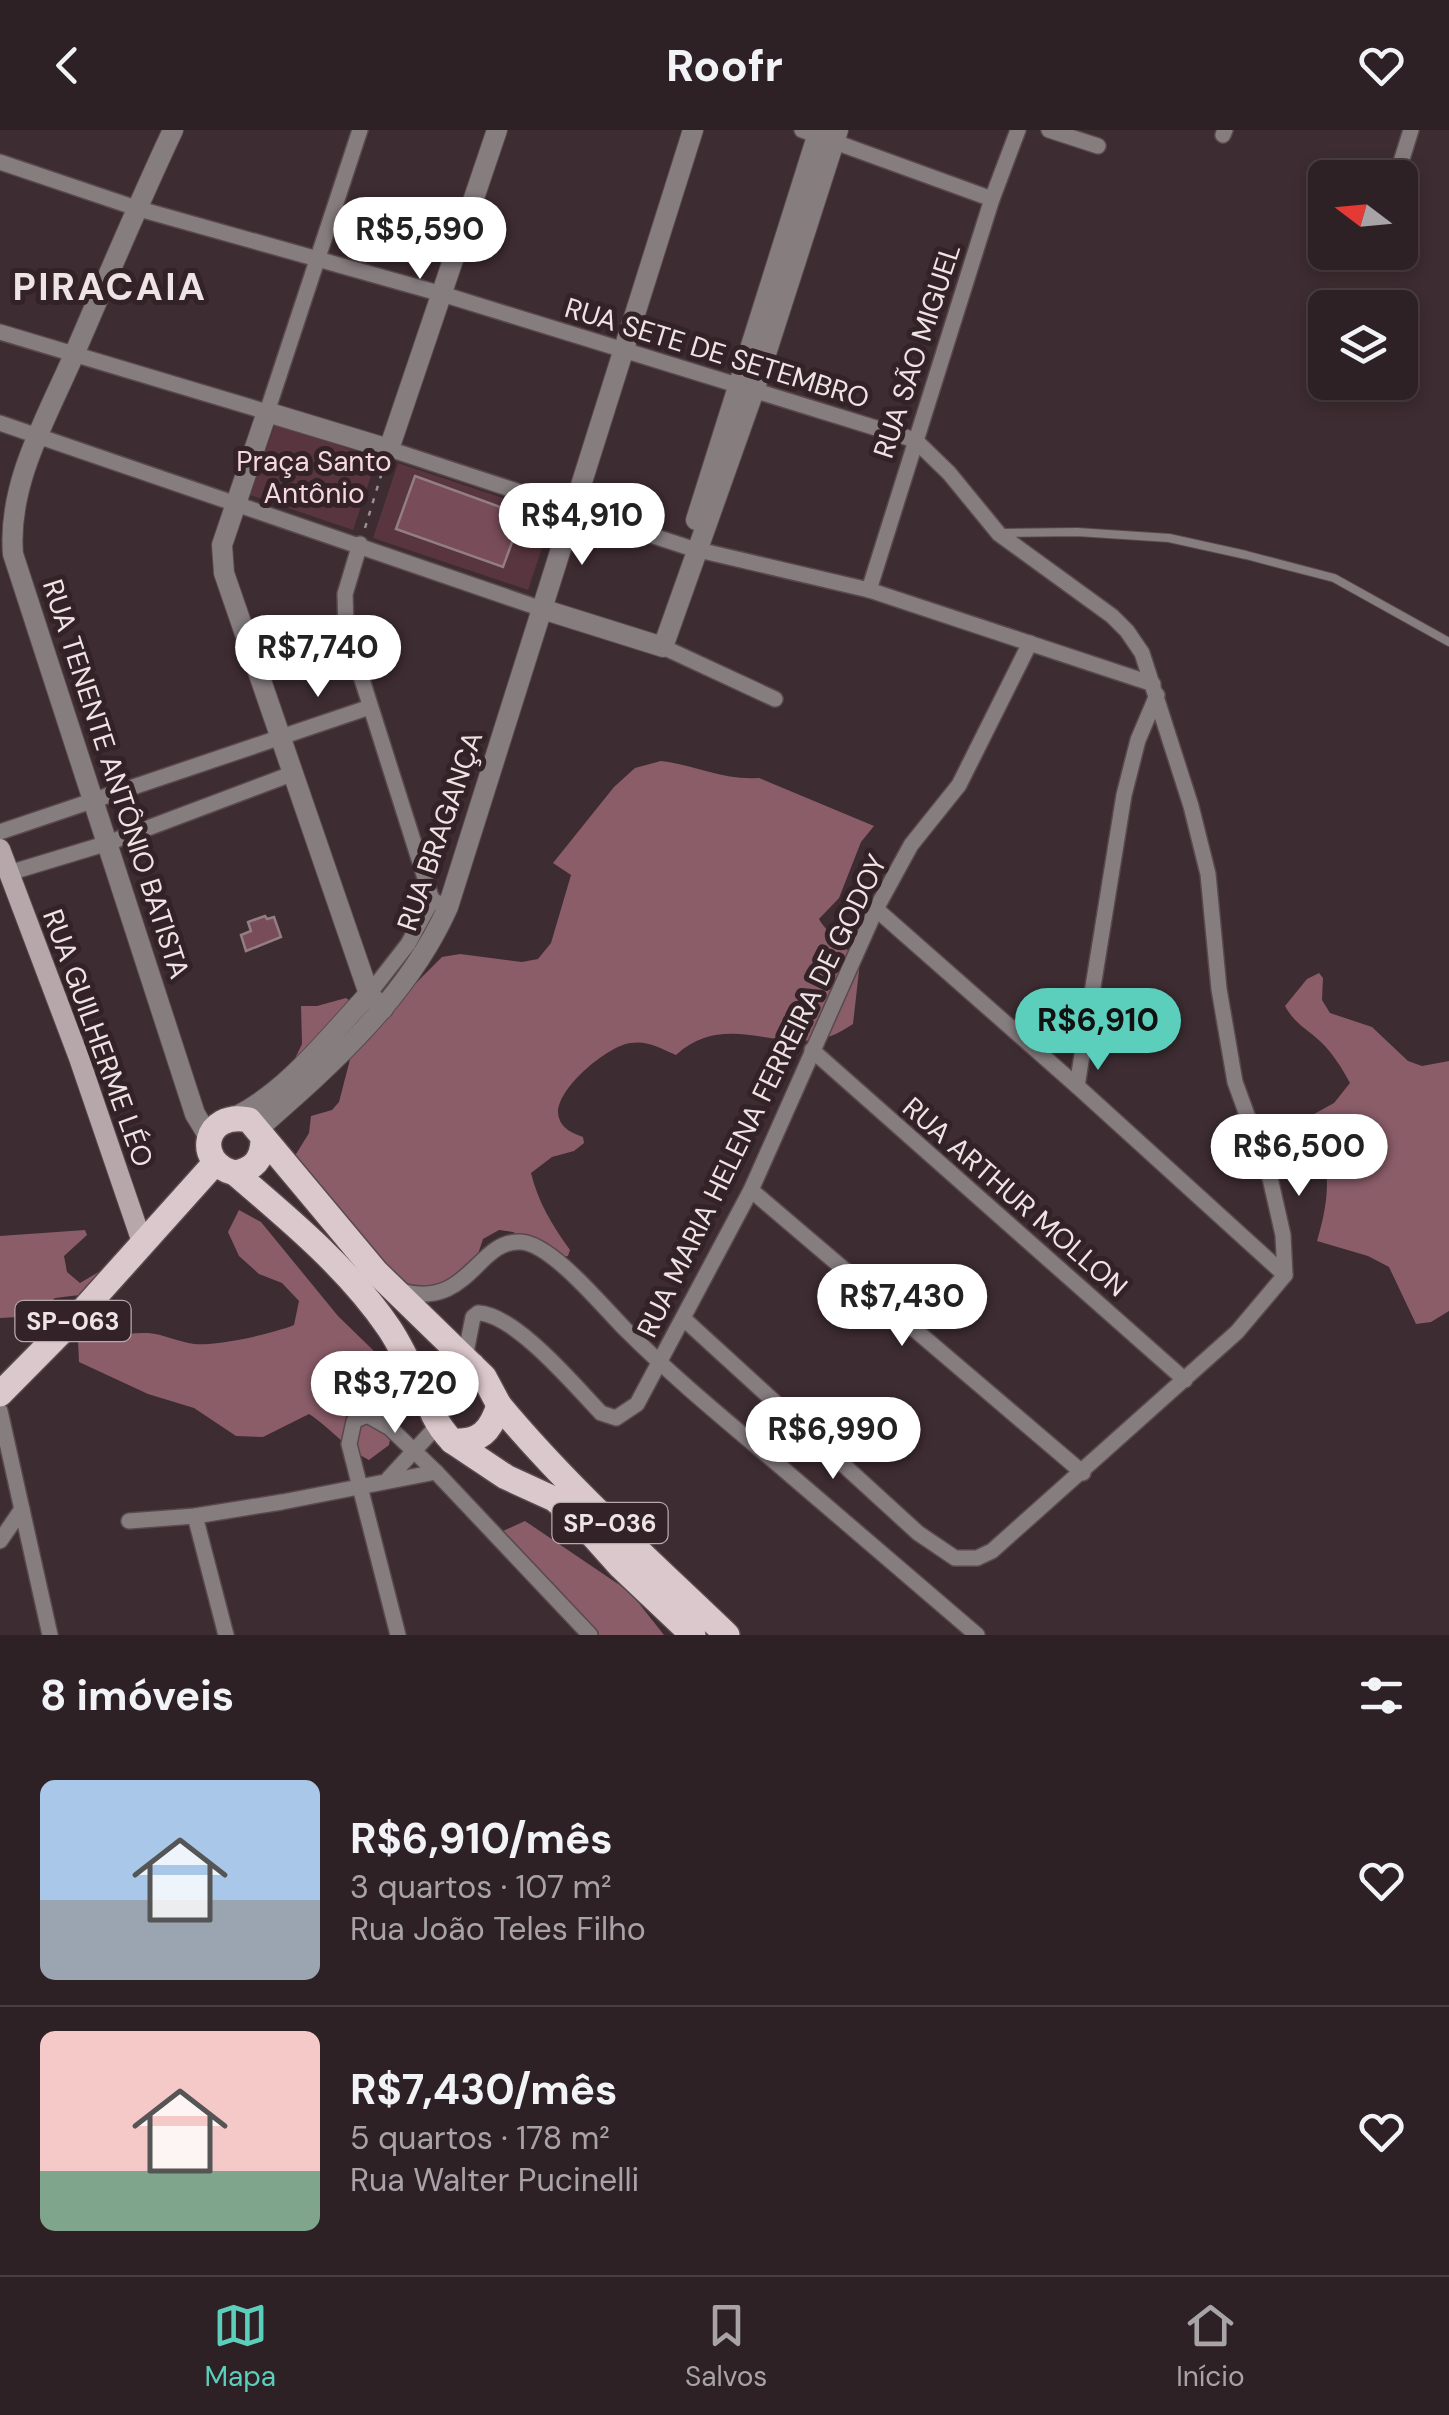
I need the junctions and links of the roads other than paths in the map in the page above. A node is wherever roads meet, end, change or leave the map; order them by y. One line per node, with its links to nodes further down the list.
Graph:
1 (173, 130): 13 (street, RUA TENENTE ANTÔNIO BATISTA)
2 (360, 130): 14 (street)
3 (497, 130): 15 (street)
4 (693, 130): 17 (street, RUA BRAGANÇA)
5 (1018, 130): 12 (street, RUA SÃO MIGUEL)
6 (1049, 130): 9 (street)
7 (1412, 130): 10 (street)
8 (822, 133): 12 (street); 19 (street)
9 (1098, 146)
10 (1402, 160)
11 (0, 162): 13 (street, RUA SETE DE SETEMBRO)
12 (992, 199): 23 (street, RUA SÃO MIGUEL)
13 (136, 208): 14 (street, RUA SETE DE SETEMBRO); 18 (street, RUA TENENTE ANTÔNIO BATISTA)
14 (317, 259): 15 (street, RUA SETE DE SETEMBRO); 20 (street)
15 (442, 294): 17 (street, RUA SETE DE SETEMBRO); 24 (street)
16 (0, 332): 18 (street)
17 (624, 351): 19 (street, RUA SETE DE SETEMBRO); 26 (street, RUA BRAGANÇA)
18 (75, 353): 20 (street); 22 (street, RUA TENENTE ANTÔNIO BATISTA)
19 (745, 388): 23 (street, RUA SETE DE SETEMBRO); 29 (street)
20 (267, 412): 24 (street); 25 (street)
21 (0, 424): 22 (street)
22 (39, 436): 25 (street); 40 (street, RUA TENENTE ANTÔNIO BATISTA)
23 (915, 440): 27 (street, RUA SETE DE SETEMBRO); 30 (street, RUA SÃO MIGUEL)
24 (389, 450): 26 (street)
25 (235, 503): 28 (street); 38 (street)
26 (576, 511): 29 (street); 31 (street, RUA BRAGANÇA)
27 (999, 534): 32 (lane); 35 (street, RUA SETE DE SETEMBRO)
28 (360, 544): 31 (street); 37 (street)
29 (693, 554): 30 (street); 34 (street)
30 (869, 590): 33 (street)
31 (542, 609): 34 (street); 45 (street, RUA BRAGANÇA)
32 (1449, 642)
33 (1030, 643): 35 (street); 46 (street, RUA MARIA HELENA FERREIRA DE GODOY)
34 (662, 647): 36 (street)
35 (1155, 690): 49 (street); 55 (street, RUA SETE DE SETEMBRO)
36 (775, 699)
37 (370, 707): 38 (street); 45 (street)
38 (280, 736): 39 (street); 40 (street)
39 (294, 774): 42 (street); 47 (street)
40 (95, 802): 41 (street); 42 (street, RUA TENENTE ANTÔNIO BATISTA)
41 (0, 832)
42 (108, 842): 44 (street); 51 (street, RUA TENENTE ANTÔNIO BATISTA)
43 (0, 849): 44 (main road, RUA GUILHERME LÉO)
44 (9, 872): 54 (main road, RUA GUILHERME LÉO)
45 (440, 904): 47 (street, RUA BRAGANÇA)
46 (876, 909): 48 (street, RUA MARIA HELENA FERREIRA DE GODOY); 49 (street)
47 (376, 1002): 50 (street, RUA BRAGANÇA)
48 (812, 1050): 53 (street, RUA MARIA HELENA FERREIRA DE GODOY); 60 (street, RUA ARTHUR MOLLON)
49 (1078, 1086): 55 (street)
50 (252, 1129): 51 (main road); 52 (main road); 56 (main road, SP-036)
51 (210, 1137): 52 (main road)
52 (225, 1168): 54 (main road); 64 (main road, SP-036)
53 (751, 1190): 57 (street, RUA MARIA HELENA FERREIRA DE GODOY); 67 (street)
54 (143, 1245): 61 (main road, SP-063)
55 (1285, 1275): 60 (street)
56 (394, 1289): 58 (main road, SP-036); 59 (street)
57 (684, 1319): 59 (street, RUA MARIA HELENA FERREIRA DE GODOY); 67 (street)
58 (468, 1361): 59 (street, RUA MARIA HELENA FERREIRA DE GODOY); 62 (main road, SP-036); 64 (main road)
59 (660, 1364): 80 (street)
60 (1185, 1380): 67 (street)
61 (0, 1394)
62 (499, 1406): 64 (main road); 79 (main road, SP-036)
63 (0, 1411): 70 (street)
64 (439, 1424): 65 (street); 78 (main road, SP-036)
65 (412, 1450): 66 (street); 68 (street); 69 (street)
66 (436, 1472): 68 (street); 77 (street)
67 (1083, 1473)
68 (389, 1478): 69 (street)
69 (361, 1484): 71 (street); 76 (street)
70 (22, 1509): 73 (street); 74 (street)
71 (195, 1516): 72 (street); 75 (street)
72 (129, 1521)
73 (0, 1541)
74 (50, 1635)
75 (226, 1635)
76 (398, 1635)
77 (590, 1635)
78 (692, 1635)
79 (727, 1635)
80 (977, 1635)

